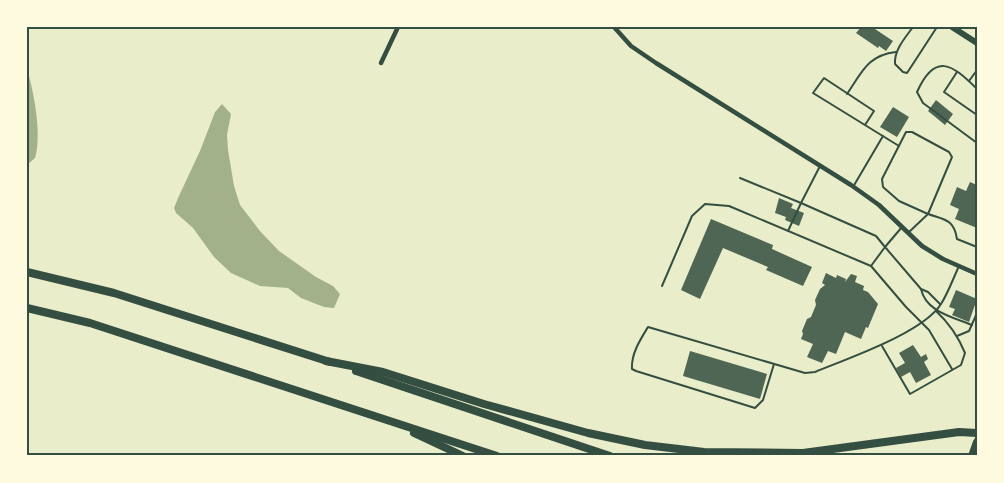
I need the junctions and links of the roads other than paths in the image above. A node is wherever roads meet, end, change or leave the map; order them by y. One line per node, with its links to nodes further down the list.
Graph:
1 (398, 27): 9 (street)
2 (614, 27): 20 (street)
3 (913, 27): 8 (lane)
4 (937, 27): 8 (lane)
5 (951, 27): 7 (street)
6 (977, 34): 7 (lane)
7 (976, 43)
8 (896, 52): 14 (lane)
9 (381, 63)
10 (977, 70): 12 (lane)
11 (957, 72): 12 (lane); 15 (lane); 18 (lane)
12 (969, 81): 13 (lane)
13 (977, 89)
14 (847, 94): 16 (lane); 16 (lane)
15 (977, 115)
16 (865, 125): 17 (lane)
17 (883, 136): 19 (lane); 22 (lane)
18 (977, 143)
19 (899, 147): 24 (lane); 24 (lane)
20 (820, 166): 22 (street); 23 (lane)
21 (740, 178): 23 (lane)
22 (853, 187): 25 (street)
23 (801, 203): 26 (lane); 28 (lane)
24 (928, 214): 27 (lane); 29 (lane)
25 (902, 227): 27 (street); 28 (lane)
26 (788, 231): 30 (lane); 34 (lane)
27 (908, 233): 31 (street)
28 (885, 247): 30 (lane); 35 (lane)
29 (977, 247)
30 (871, 266): 40 (lane)
31 (959, 266): 33 (street); 36 (lane)
32 (27, 272): 44 (highway)
33 (977, 274)
34 (662, 286)
35 (921, 289): 36 (lane); 38 (lane)
36 (940, 305): 38 (lane)
37 (27, 308): 47 (highway)
38 (936, 310): 40 (lane); 41 (lane); 42 (lane)
39 (977, 313): 41 (lane)
40 (921, 322): 43 (lane); 46 (lane)
41 (972, 325): 42 (lane)
42 (957, 336): 46 (lane)
43 (882, 345): 45 (lane); 46 (lane)
44 (326, 361): 48 (highway); 52 (highway)
45 (774, 364): 45 (lane)
46 (952, 370)
47 (386, 420): 50 (highway); 51 (highway)
48 (977, 433)
49 (977, 442): 53 (highway)
50 (463, 456)
51 (497, 456)
52 (610, 456)
53 (972, 456)

